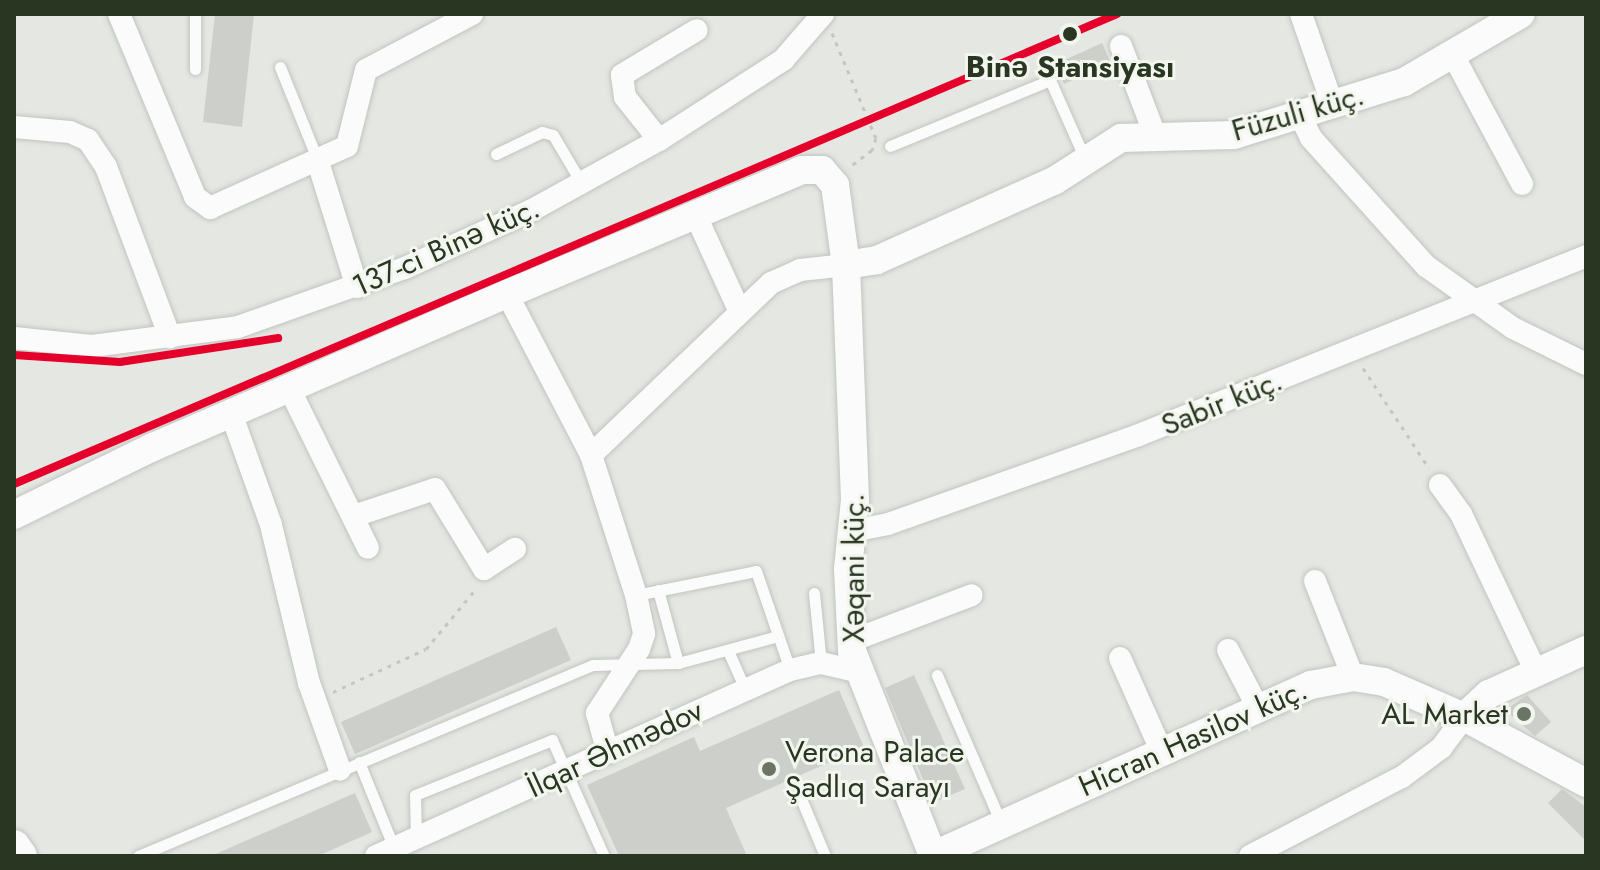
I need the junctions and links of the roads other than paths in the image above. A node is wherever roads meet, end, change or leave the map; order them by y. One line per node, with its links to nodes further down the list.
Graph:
1 (119, 14): 20 (street)
2 (195, 14): 11 (lane)
3 (472, 14): 20 (street)
4 (1301, 14): 12 (street)
5 (1521, 14): 9 (street, Füzuli küç.)
6 (823, 16): 16 (street, 137-ci Binə küç.)
7 (697, 30): 16 (street)
8 (1121, 46): 15 (street)
9 (1454, 57): 12 (street, Füzuli küç.); 22 (street)
10 (280, 67): 20 (lane)
11 (195, 69)
12 (1333, 106): 13 (street, Füzuli küç.)
13 (1300, 116): 15 (street, Füzuli küç.); 28 (street)
14 (14, 127): 30 (street)
15 (1155, 135): 19 (street, Füzuli küç.)
16 (659, 140): 21 (street, 137-ci Binə küç.)
17 (890, 146): 19 (lane)
18 (496, 154): 21 (lane)
19 (1085, 159): 25 (street, Füzuli küç.)
20 (318, 162): 26 (street)
21 (582, 184): 26 (street, 137-ci Binə küç.)
22 (1522, 184)
23 (696, 216): 25 (street, Xəqani küç.); 27 (street); 29 (street)
24 (1586, 256): 28 (street, Sabir küç.)
25 (846, 265): 29 (street); 39 (street, Xəqani küç.)
26 (357, 287): 30 (street, 137-ci Binə küç.)
27 (507, 294): 33 (street); 35 (street)
28 (1477, 304): 32 (street); 39 (street, Sabir küç.)
29 (739, 310): 35 (street)
30 (170, 337): 31 (street, 137-ci Binə küç.)
31 (14, 338)
32 (1586, 364)
33 (289, 388): 34 (street); 38 (street)
34 (231, 413): 37 (street); 65 (street)
35 (591, 455): 43 (street)
36 (1440, 485): 57 (street)
37 (14, 515)
38 (354, 516): 40 (street); 41 (street)
39 (852, 531): 47 (street, Xəqani küç.)
40 (368, 548)
41 (515, 549)
42 (1315, 581): 59 (street)
43 (647, 592): 46 (lane); 52 (lane); 54 (street)
44 (814, 593): 53 (lane)
45 (972, 595): 47 (street)
46 (778, 636): 50 (lane); 55 (lane)
47 (851, 641): 56 (street, Xəqani küç.)
48 (1228, 650): 61 (street)
49 (1586, 650): 57 (street)
50 (729, 653): 52 (lane); 60 (lane)
51 (1120, 658): 63 (street)
52 (678, 663): 54 (lane)
53 (821, 663): 55 (street, İlqar Əhmədov); 56 (street, İlqar Əhmədov)
54 (628, 665): 64 (street); 65 (lane)
55 (790, 670): 60 (street, İlqar Əhmədov)
56 (857, 671): 77 (street, Xəqani küç.)
57 (1536, 672): 62 (street)
58 (937, 675): 69 (lane)
59 (1353, 677): 61 (street, Hicran Hasilov küç.); 62 (street, Hicran Hasilov küç.)
60 (745, 689): 64 (street, İlqar Əhmədov)
61 (1257, 706): 63 (street, Hicran Hasilov küç.)
62 (1464, 717): 67 (street, Hicran Hasilov küç.); 78 (street)
63 (1161, 750): 69 (street, Hicran Hasilov küç.)
64 (608, 753): 66 (street, İlqar Əhmədov)
65 (350, 766): 72 (lane); 74 (lane)
66 (568, 771): 70 (street, İlqar Əhmədov); 70 (lane); 75 (lane)
67 (1582, 775)
68 (799, 794): 76 (lane)
69 (1001, 824): 77 (street, Hicran Hasilov küç.)
70 (416, 839): 72 (street, İlqar Əhmədov)
71 (14, 846): 73 (main road)
72 (385, 852)
73 (21, 856)
74 (138, 856)
75 (604, 856)
76 (825, 856)
77 (933, 856)
78 (1250, 856)

